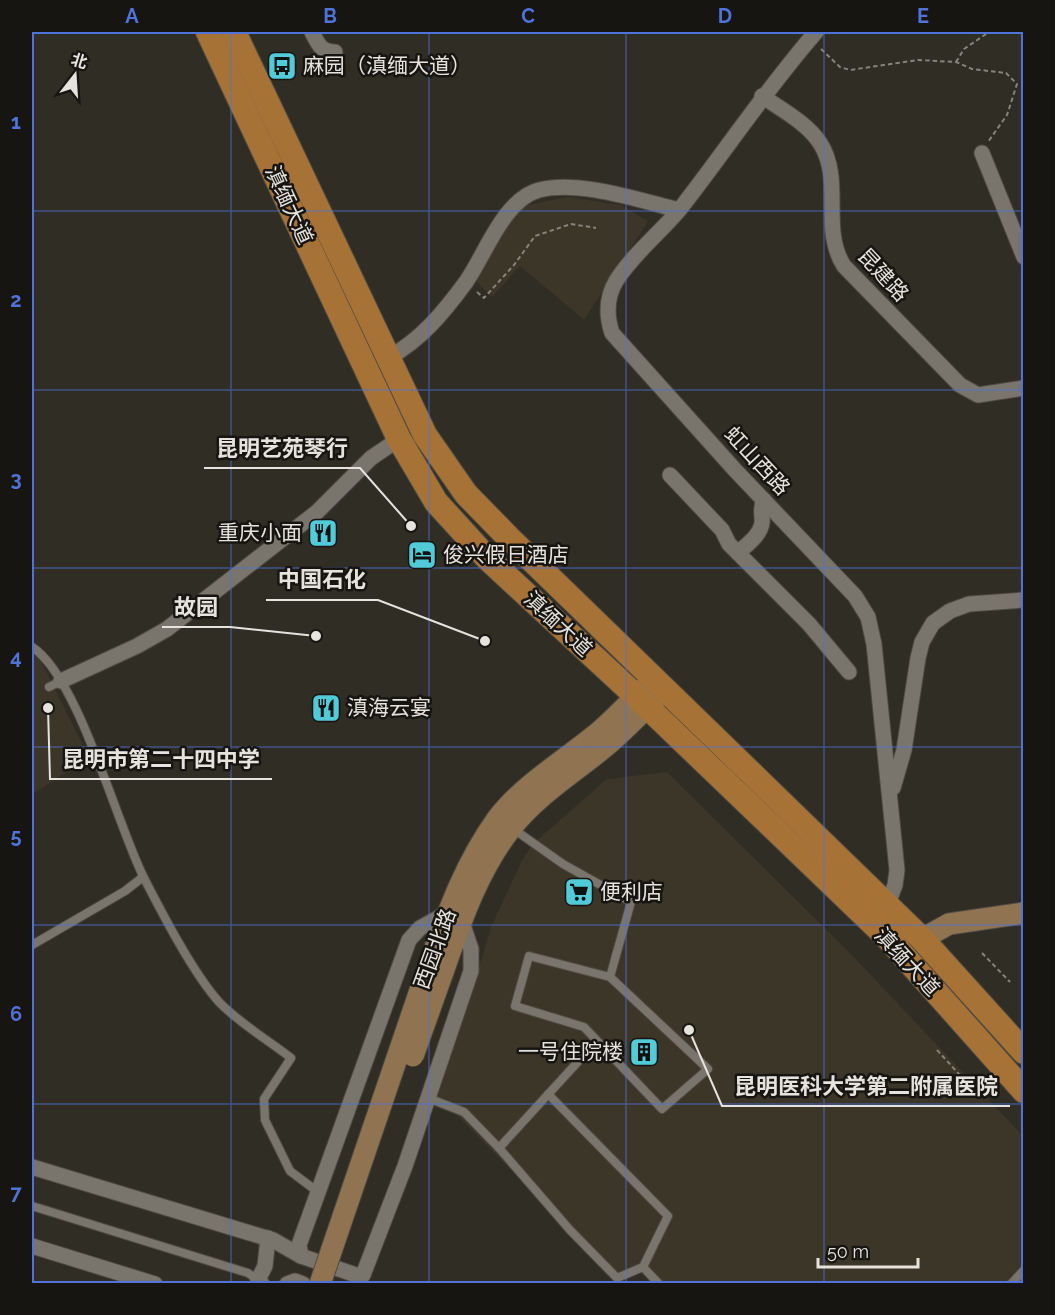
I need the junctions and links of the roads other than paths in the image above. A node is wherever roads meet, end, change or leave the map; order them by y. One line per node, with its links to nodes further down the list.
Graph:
1 (208, 32): 12 (main road, 滇缅大道)
2 (234, 32): 10 (main road, 滇缅大道)
3 (312, 32): 5 (street)
4 (813, 35): 6 (street, 虹山西路)
5 (335, 52)
6 (762, 96): 8 (street, 虹山西路); 11 (street, 昆建路)
7 (982, 153): 9 (street)
8 (679, 210): 10 (street); 14 (street, 虹山西路)
9 (1023, 257)
10 (388, 358): 20 (main road, 滇缅大道)
11 (1023, 388)
12 (399, 439): 19 (street); 20 (main road, 滇缅大道)
13 (670, 476): 15 (street)
14 (764, 500): 15 (street); 21 (street, 虹山西路)
15 (738, 553): 18 (street)
16 (1023, 600): 21 (street)
17 (32, 647): 19 (lane)
18 (849, 672)
19 (55, 684): 23 (lane)
20 (650, 693): 22 (main road, 西园北路); 24 (main road, 滇缅大道); 26 (main road, 西园北路); 33 (main road, 滇缅大道)
21 (891, 796): 24 (street, 虹山西路)
22 (511, 828): 26 (main road, 西园北路); 30 (lane)
23 (143, 877): 28 (lane); 38 (lane)
24 (887, 906): 27 (main road, 滇缅大道)
25 (1023, 913): 27 (main road)
26 (454, 916): 29 (main road, 西园北路); 35 (street); 38 (street)
27 (922, 939): 32 (main road, 滇缅大道)
28 (32, 945)
29 (435, 969): 49 (main road, 西园北路, bridge); 50 (main road, 西园北路, bridge)
30 (610, 977): 31 (lane); 31 (lane)
31 (597, 1041): 34 (lane)
32 (1023, 1052)
33 (1023, 1091)
34 (548, 1094): 36 (lane); 43 (lane)
35 (428, 1098): 36 (lane); 42 (street)
36 (499, 1148): 43 (lane)
37 (32, 1167): 40 (street)
38 (318, 1192): 42 (street)
39 (32, 1206): 45 (lane)
40 (268, 1238): 42 (street); 45 (street)
41 (32, 1246): 46 (street)
42 (301, 1256)
43 (643, 1267): 51 (lane)
44 (1023, 1270): 52 (lane)
45 (260, 1282)
46 (155, 1284)
47 (287, 1284): 48 (street)
48 (303, 1284)
49 (320, 1284)
50 (334, 1284)
51 (659, 1284)
52 (1011, 1284)

